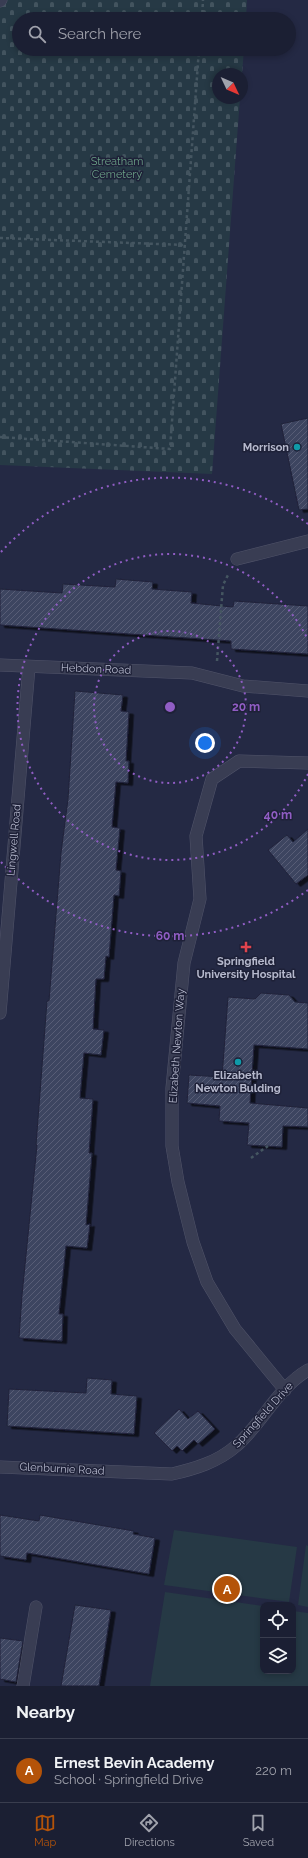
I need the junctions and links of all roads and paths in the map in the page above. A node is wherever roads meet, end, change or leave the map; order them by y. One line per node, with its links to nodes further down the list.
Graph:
1 (203, 0): 2 (path)
2 (202, 12)
3 (199, 56): 5 (path)
4 (0, 238): 5 (path)
5 (185, 245): 6 (path)
6 (0, 437)
7 (308, 541): 8 (street)
8 (237, 559): 11 (path)
9 (0, 664): 10 (street, Hebdon Road)
10 (29, 666): 11 (street, Hebdon Road); 14 (street, Lingwell Road)
11 (216, 679): 12 (street, Hebdon Road)
12 (308, 691)
13 (308, 763): 19 (street, Elizabeth Newton Way)
14 (0, 1008): 15 (street, Lingwell Road)
15 (0, 1013)
16 (268, 1146): 17 (path)
17 (251, 1158)
18 (308, 1370): 19 (street, Springfield Drive)
19 (284, 1390): 21 (street, Springfield Drive)
20 (0, 1467): 21 (street, Glenburnie Road)
21 (125, 1473)
22 (36, 1607): 23 (street)
23 (23, 1686)

